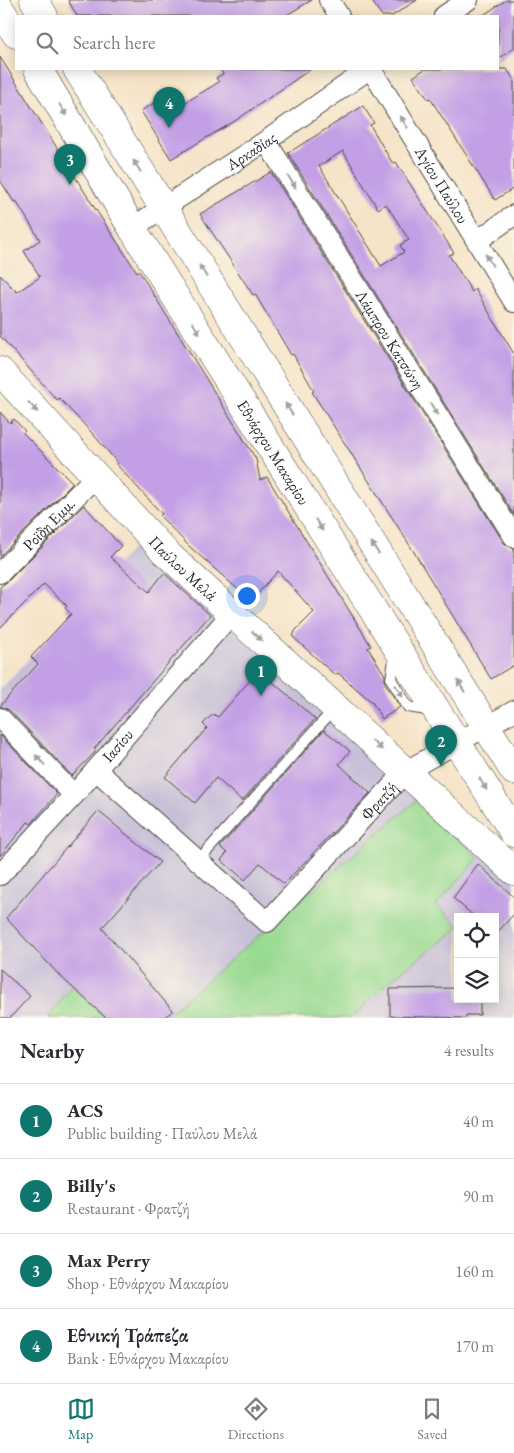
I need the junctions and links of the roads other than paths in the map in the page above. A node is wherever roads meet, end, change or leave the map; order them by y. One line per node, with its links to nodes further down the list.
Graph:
1 (34, 0): 5 (main road)
2 (329, 0): 6 (street)
3 (468, 0): 7 (street)
4 (0, 9): 8 (main road)
5 (43, 15)
6 (338, 15)
7 (446, 15)
8 (14, 38)
9 (39, 70): 16 (main road, Εθνάρχου Μακαρίου, one-way to 16)
10 (78, 70): 14 (main road, one-way to 10)
11 (369, 70): 13 (street, Αρκαδίας)
12 (371, 70): 17 (street, Αγίου Παύλου, one-way to 12)
13 (266, 141): 14 (street, Αρκαδίας); 21 (street, Λάμπρου Κατσώνη, one-way to 21)
14 (163, 207): 16 (street, Αρκαδίας); 27 (main road, one-way to 14)
15 (514, 215): 17 (street)
16 (132, 228): 28 (main road, Εθνάρχου Μακαρίου, one-way to 28)
17 (477, 241): 18 (street, Αγίου Παύλου, one-way to 17)
18 (514, 302)
19 (0, 372): 20 (main road, Παύλου Μελά, one-way to 20)
20 (96, 476): 22 (street, Ροϊδη Εμμ.); 23 (main road, Παύλου Μελά)
21 (514, 537)
22 (0, 573)
23 (232, 614): 24 (main road, Παύλου Μελά, one-way to 24); 29 (street, Ιασίου)
24 (335, 707): 30 (main road, Παύλου Μελά, one-way to 30); 34 (lane)
25 (514, 711): 27 (street, Φρατζή)
26 (0, 718): 32 (street, one-way to 26)
27 (486, 727): 28 (street, Φρατζή); 31 (main road)
28 (457, 743): 30 (street, Φρατζή); 33 (main road, Εθνάρχου Μακαρίου, one-way to 33)
29 (96, 770): 32 (street, Ιασίου); 34 (street)
30 (406, 771): 34 (street, Φρατζή); 35 (main road, Παύλου Μελά)
31 (514, 771)
32 (74, 795): 36 (street, Ιασίου)
33 (514, 833)
34 (198, 861)
35 (514, 871)
36 (1, 873)

